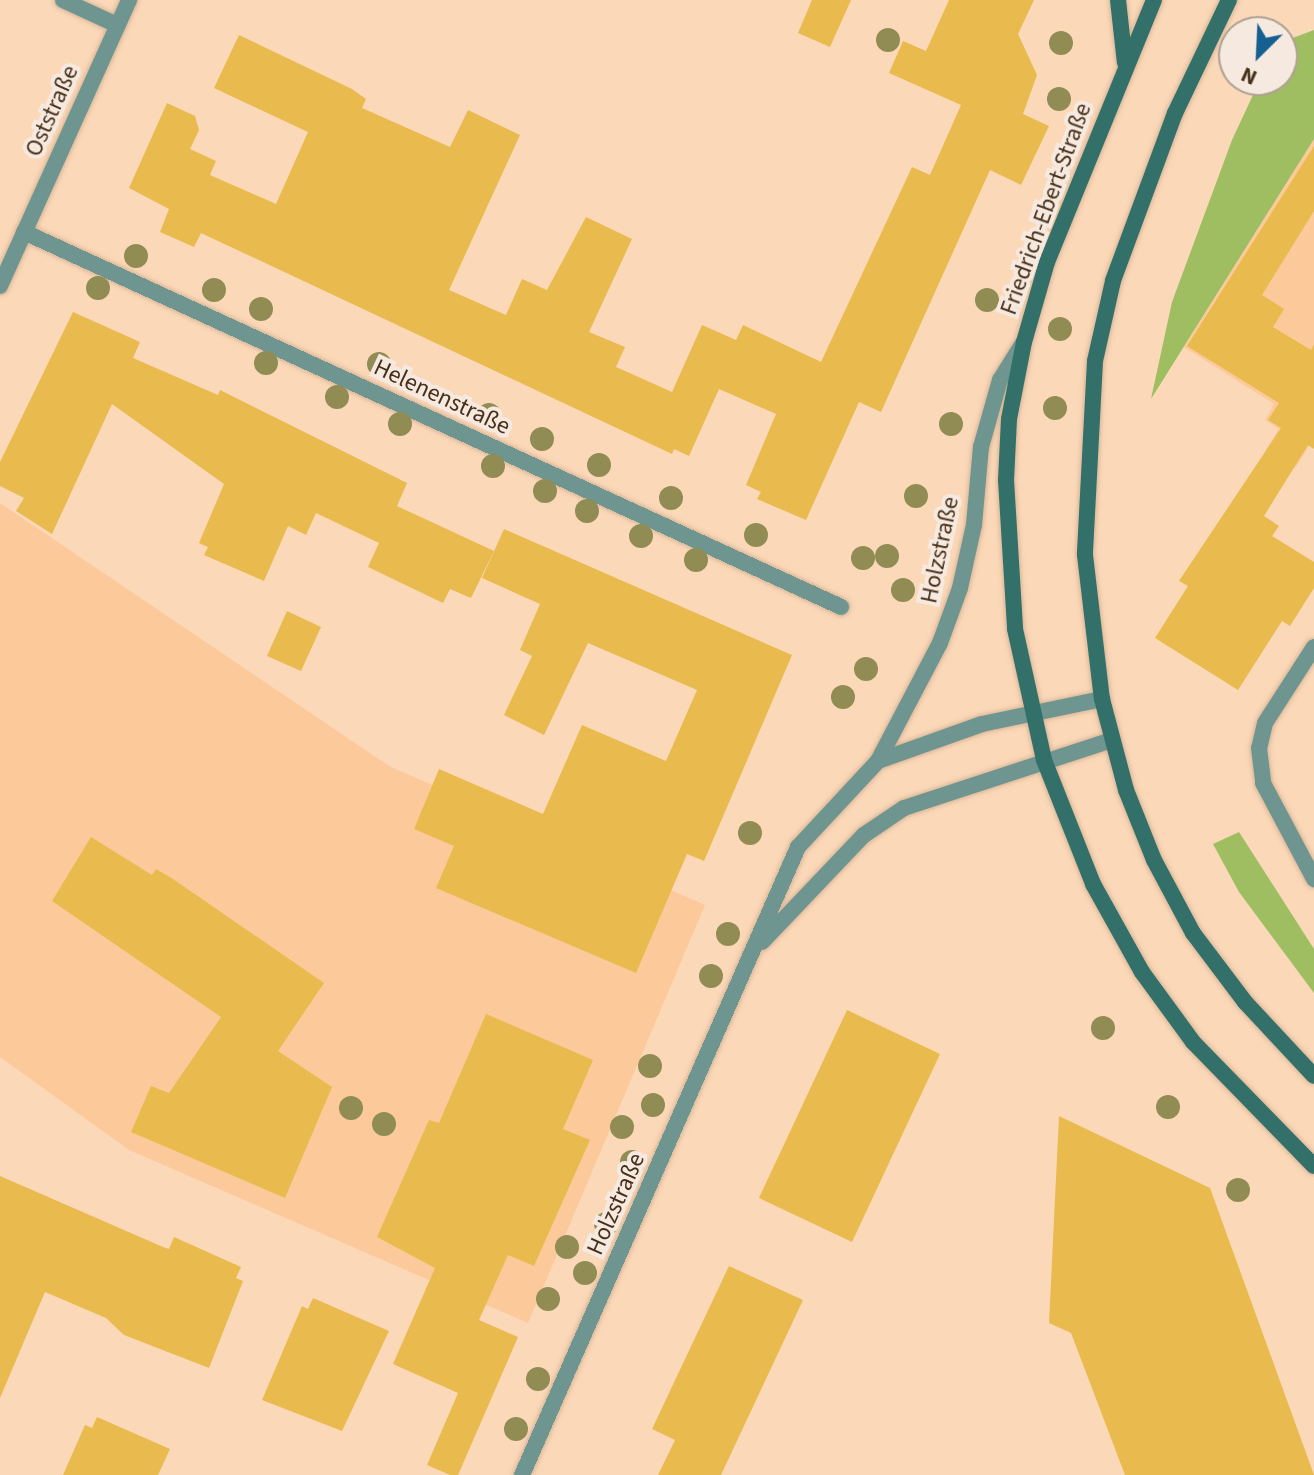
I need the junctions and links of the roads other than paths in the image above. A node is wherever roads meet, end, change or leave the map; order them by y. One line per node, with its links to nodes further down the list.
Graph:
1 (63, 0): 6 (street)
2 (129, 0): 6 (street, Oststraße)
3 (1118, 0): 7 (main road)
4 (1154, 0): 7 (main road, Friedrich-Ebert-Straße)
5 (1229, 0): 13 (main road)
6 (117, 25): 8 (street, Oststraße)
7 (1125, 65): 10 (main road, Friedrich-Ebert-Straße)
8 (24, 232): 9 (street, Oststraße); 11 (street, Helenenstraße)
9 (0, 286)
10 (1024, 342): 14 (main road, Friedrich-Ebert-Straße); 17 (street, Holzstraße)
11 (841, 607)
12 (1314, 647): 18 (street)
13 (1102, 699): 14 (street, Holzstraße); 15 (main road)
14 (1032, 714): 16 (main road, Friedrich-Ebert-Straße); 17 (street, Holzstraße)
15 (1112, 740): 16 (street, Holzstraße); 20 (main road)
16 (1044, 760): 19 (street, Holzstraße); 21 (main road, Friedrich-Ebert-Straße)
17 (878, 761): 19 (street, Holzstraße)
18 (1314, 879)
19 (753, 952): 22 (street, Holzstraße)
20 (1314, 1076)
21 (1314, 1166)
22 (522, 1475)

